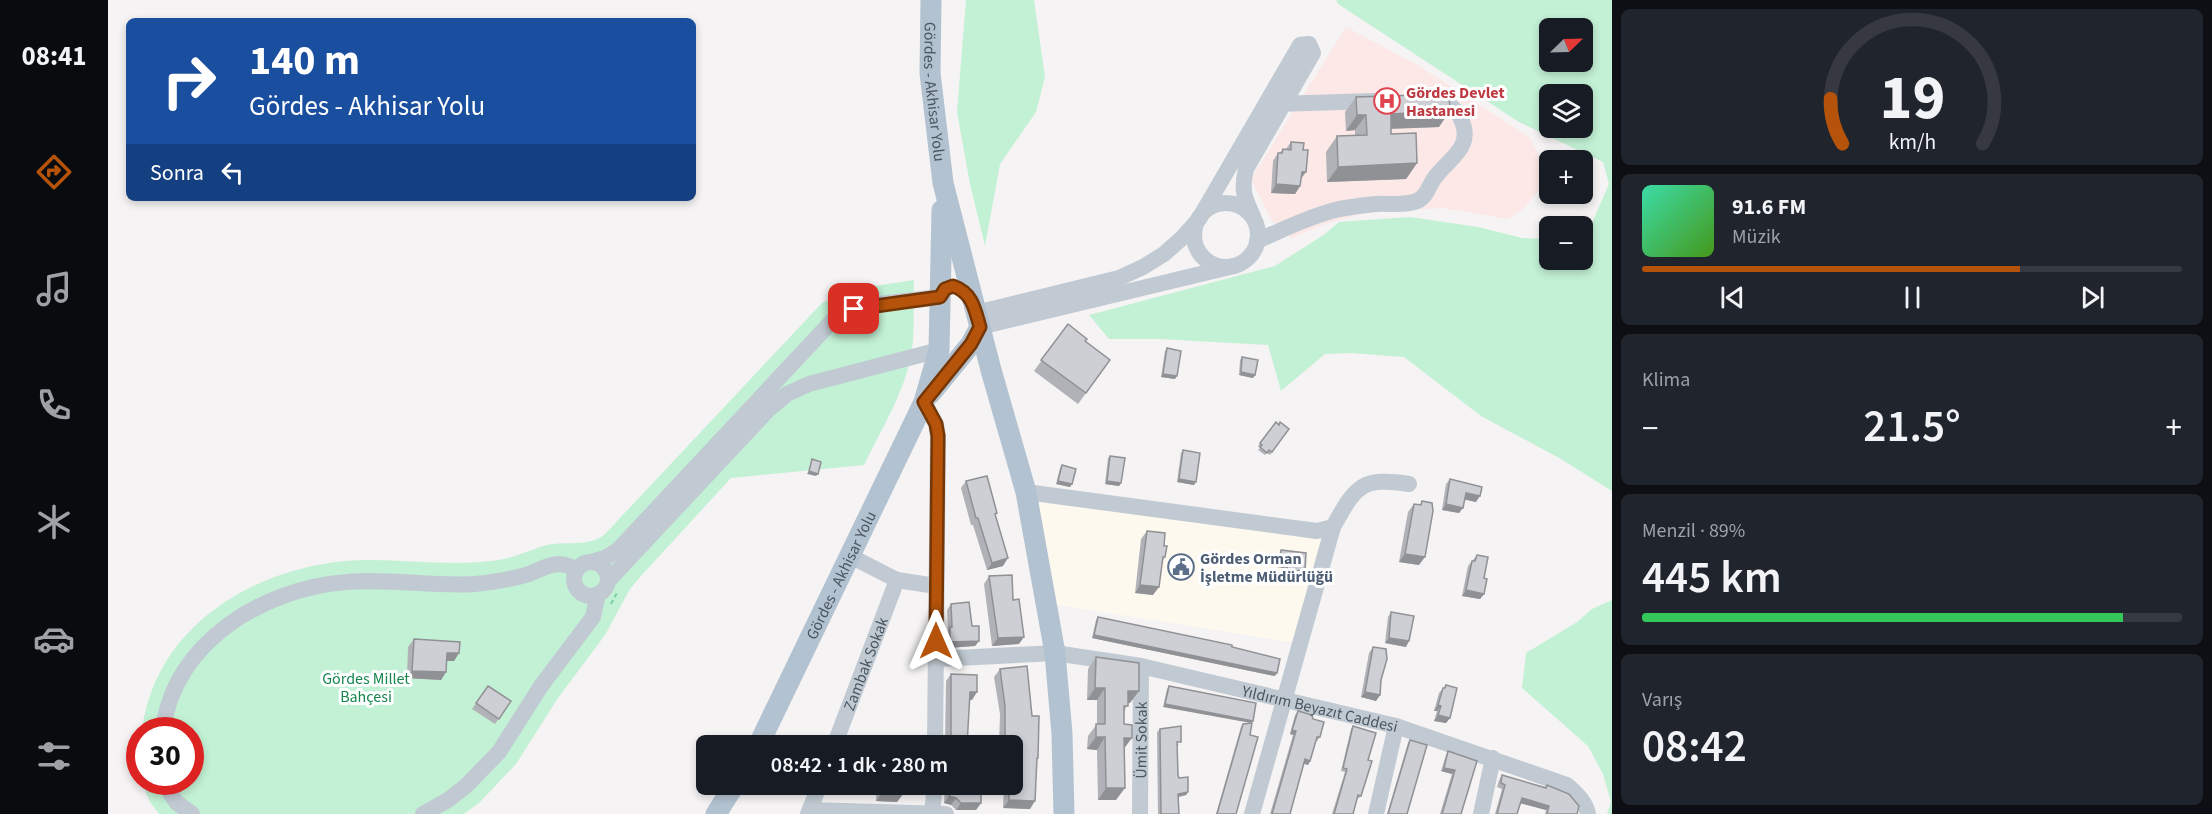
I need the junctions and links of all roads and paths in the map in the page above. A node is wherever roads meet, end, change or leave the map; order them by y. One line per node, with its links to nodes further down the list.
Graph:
1 (931, 0): 6 (main road, Gördes - Akhisar Yolu)
2 (1408, 99): 9 (street)
3 (1386, 100): 4 (street)
4 (1284, 104): 5 (street); 5 (street); 7 (street)
5 (1266, 105): 8 (street)
6 (943, 183): 11 (main road, Gördes - Akhisar Yolu); 12 (main road, Gördes - Akhisar Yolu)
7 (1253, 216): 8 (street); 9 (street)
8 (1199, 219): 10 (street); 12 (street)
9 (1257, 241): 10 (street)
10 (1234, 266): 12 (street)
11 (940, 297): 12 (main road); 13 (main road, Gördes - Akhisar Yolu); 15 (street)
12 (976, 314): 14 (main road, Gördes - Akhisar Yolu); 16 (main road, Gördes - Akhisar Yolu)
13 (939, 350): 14 (main road); 17 (street); 18 (main road, Gördes - Akhisar Yolu)
14 (960, 357): 16 (main road); 18 (main road, Gördes - Akhisar Yolu)
15 (795, 359): 17 (street); 23 (street)
16 (991, 370): 20 (main road, Gördes - Akhisar Yolu)
17 (809, 384): 25 (street)
18 (924, 402): 22 (main road, Gördes - Akhisar Yolu); 26 (street)
19 (1409, 484): 21 (street)
20 (1026, 492): 21 (street); 28 (main road, Gördes - Akhisar Yolu)
21 (1333, 527): 31 (street)
22 (850, 556): 24 (street); 34 (main road, Gördes - Akhisar Yolu)
23 (584, 565): 25 (street); 25 (street); 32 (street)
24 (897, 580): 26 (street); 35 (street, Zambak Sokak)
25 (609, 586): 27 (path); 44 (street)
26 (936, 586): 29 (street)
27 (610, 607)
28 (1055, 653): 29 (street, Yıldırım Beyazıt Caddesi); 30 (street, Yıldırım Beyazıt Caddesi); 48 (main road, Gördes - Akhisar Yolu)
29 (936, 659): 36 (street)
30 (1142, 666): 31 (street, Yıldırım Beyazıt Caddesi); 49 (street, Ümit Sokak)
31 (1285, 700): 33 (street, Yıldırım Beyazıt Caddesi); 50 (street)
32 (167, 717)
33 (1396, 726): 37 (street, Yıldırım Beyazıt Caddesi); 51 (street)
34 (763, 735)
35 (838, 735)
36 (935, 735)
37 (1493, 758): 52 (street); 53 (street, Yıldırım Beyazıt Caddesi)
38 (171, 795): 43 (street)
39 (728, 795): 45 (main road)
40 (816, 795): 42 (street)
41 (934, 795): 46 (street)
42 (809, 812): 46 (street)
43 (192, 814)
44 (423, 814)
45 (716, 814)
46 (932, 814): 47 (street)
47 (946, 814)
48 (1064, 814)
49 (1140, 814)
50 (1252, 814)
51 (1376, 814)
52 (1481, 814)
53 (1588, 814)

